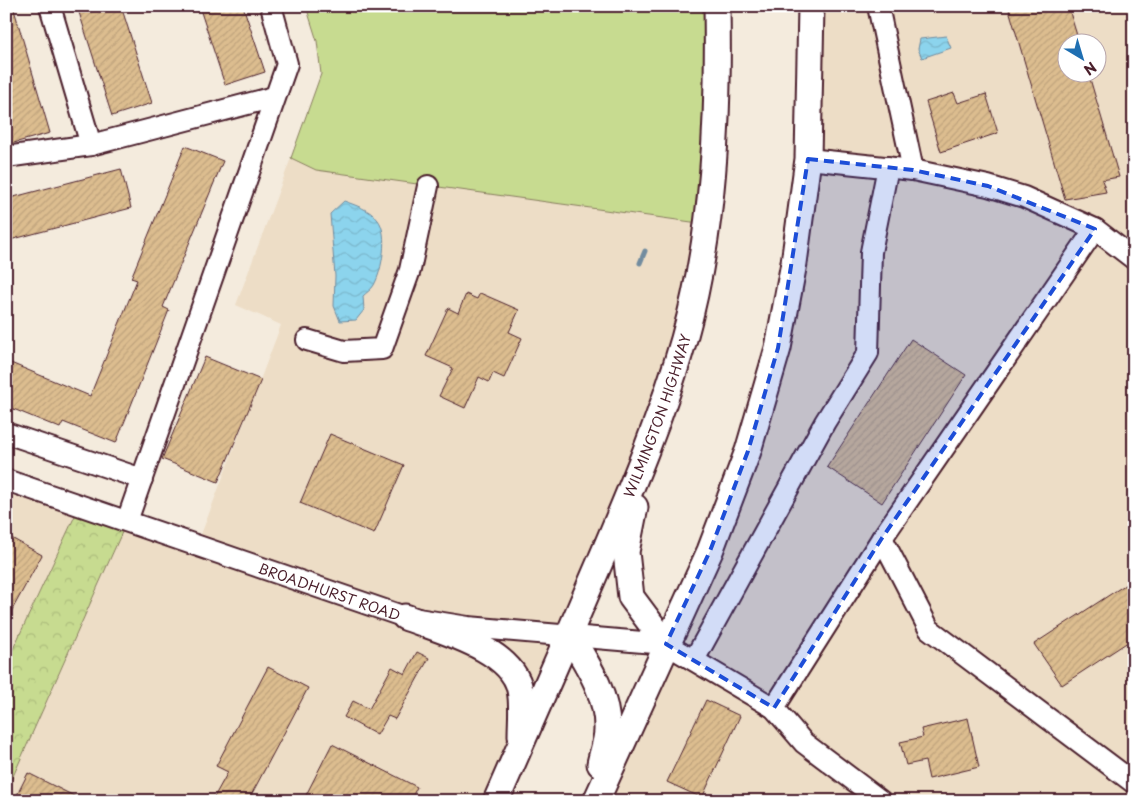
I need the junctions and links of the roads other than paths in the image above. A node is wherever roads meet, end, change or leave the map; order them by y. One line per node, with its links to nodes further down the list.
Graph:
1 (50, 6): 7 (street)
2 (271, 6): 6 (street)
3 (717, 6): 17 (main road, WILMINGTON HIGHWAY)
4 (811, 6): 9 (main road)
5 (878, 6): 11 (street)
6 (274, 97): 7 (street); 18 (street)
7 (91, 145): 8 (street)
8 (6, 157)
9 (808, 159): 10 (street); 24 (main road)
10 (888, 167): 11 (street); 25 (street)
11 (913, 170): 13 (street)
12 (428, 186): 15 (street)
13 (1095, 229): 14 (street); 21 (street)
14 (1134, 259)
15 (307, 340)
16 (6, 433): 18 (street)
17 (647, 449): 23 (main road, WILMINGTON HIGHWAY); 24 (main road)
18 (142, 479): 20 (street)
19 (6, 480): 20 (street, BROADHURST ROAD)
20 (127, 521): 22 (street, BROADHURST ROAD)
21 (882, 538): 26 (street); 28 (street)
22 (405, 618): 23 (street, BROADHURST ROAD); 27 (main road)
23 (569, 634): 24 (street, BROADHURST ROAD); 27 (main road, WILMINGTON HIGHWAY); 30 (main road)
24 (666, 644): 25 (street); 31 (main road)
25 (694, 660): 26 (street)
26 (774, 708): 32 (street)
27 (521, 744): 29 (main road, WILMINGTON HIGHWAY)
28 (1134, 783)
29 (496, 801)
30 (591, 801)
31 (596, 801)
32 (881, 801)

